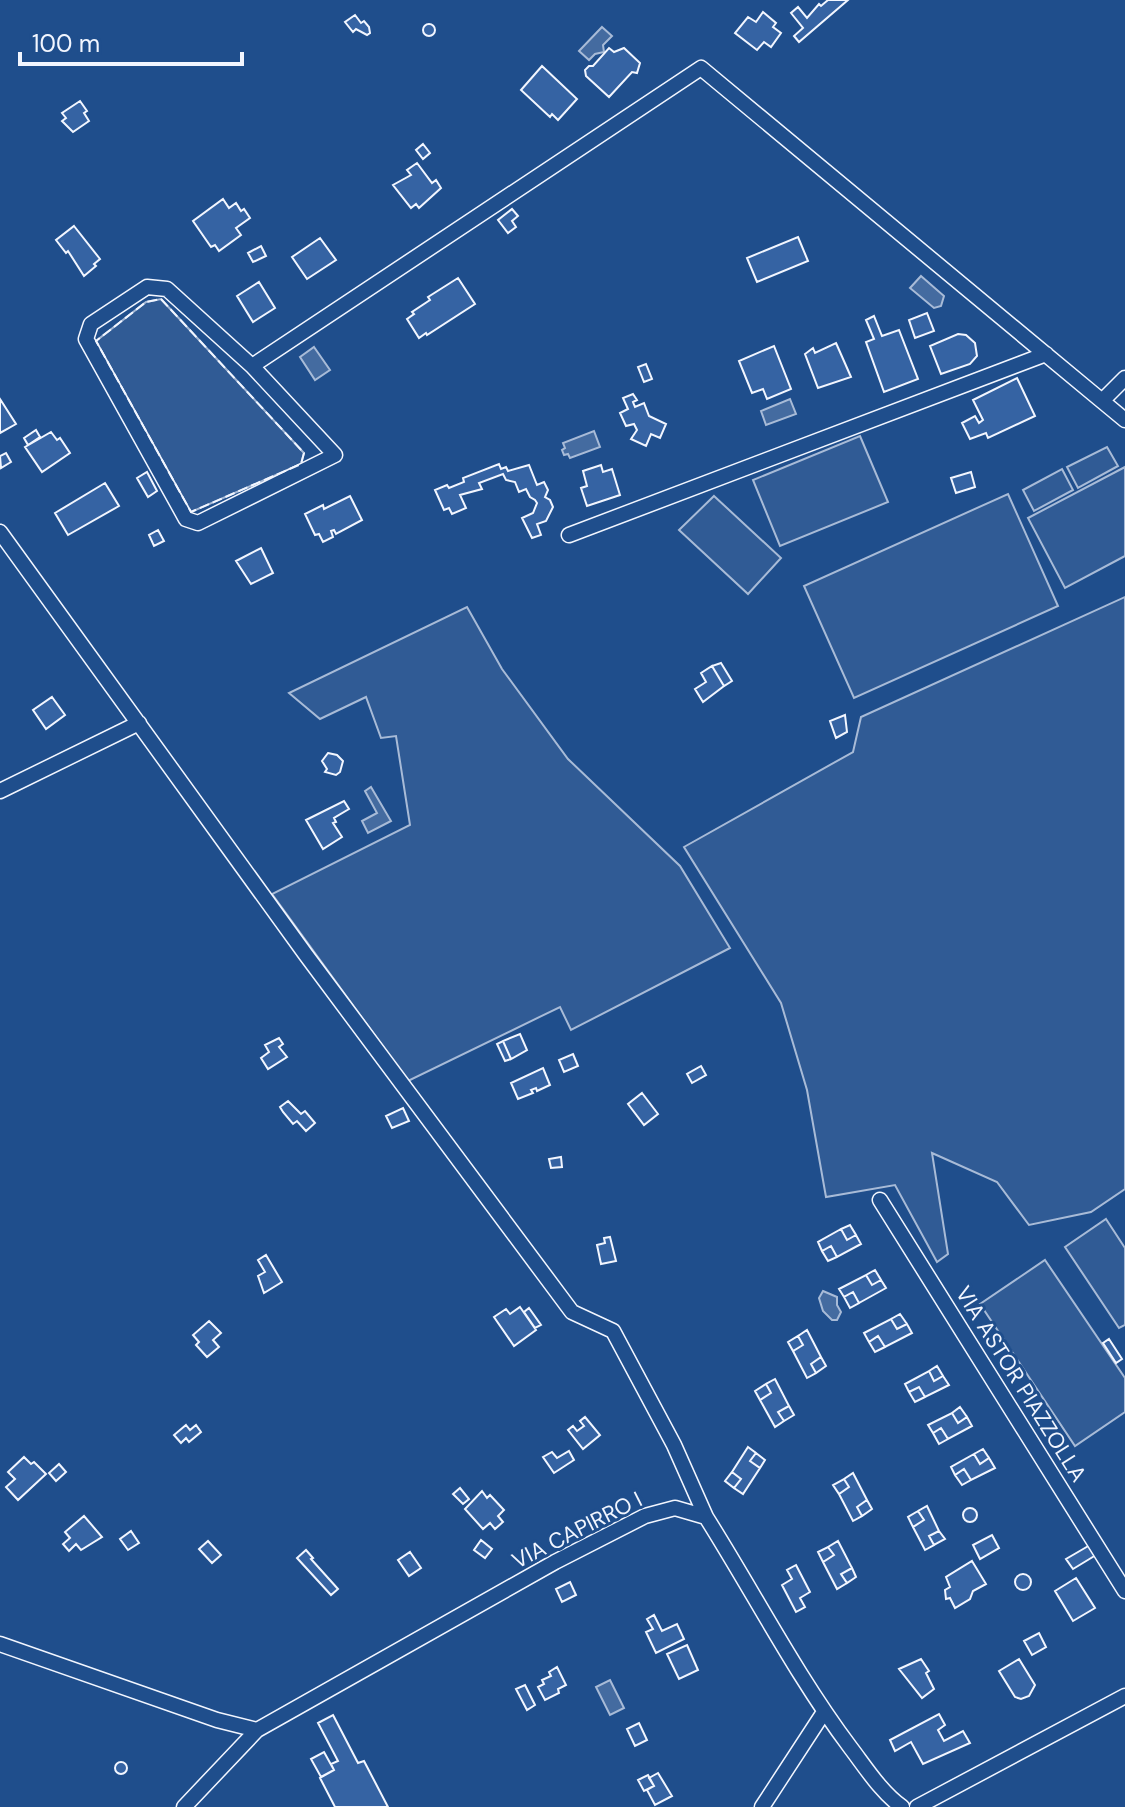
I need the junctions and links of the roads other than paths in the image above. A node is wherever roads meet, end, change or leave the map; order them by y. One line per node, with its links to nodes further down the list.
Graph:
1 (1046, 354): 2 (street); 4 (street); 7 (street)
2 (252, 366): 2 (street)
3 (1125, 378): 4 (street)
4 (1102, 401): 5 (street)
5 (1125, 420)
6 (0, 532): 8 (street)
7 (569, 535)
8 (139, 723): 9 (street); 11 (street)
9 (0, 791)
10 (880, 1200): 12 (street, VIA ASTOR PIAZZOLLA)
11 (706, 1517): 15 (street); 16 (street, VIA CAPIRRO I)
12 (1125, 1591)
13 (0, 1644): 16 (street)
14 (1125, 1696): 20 (street)
15 (824, 1712): 18 (street); 19 (street)
16 (257, 1730): 17 (street, VIA CAPIRRO I)
17 (184, 1807)
18 (762, 1807)
19 (902, 1807)
20 (917, 1807)

